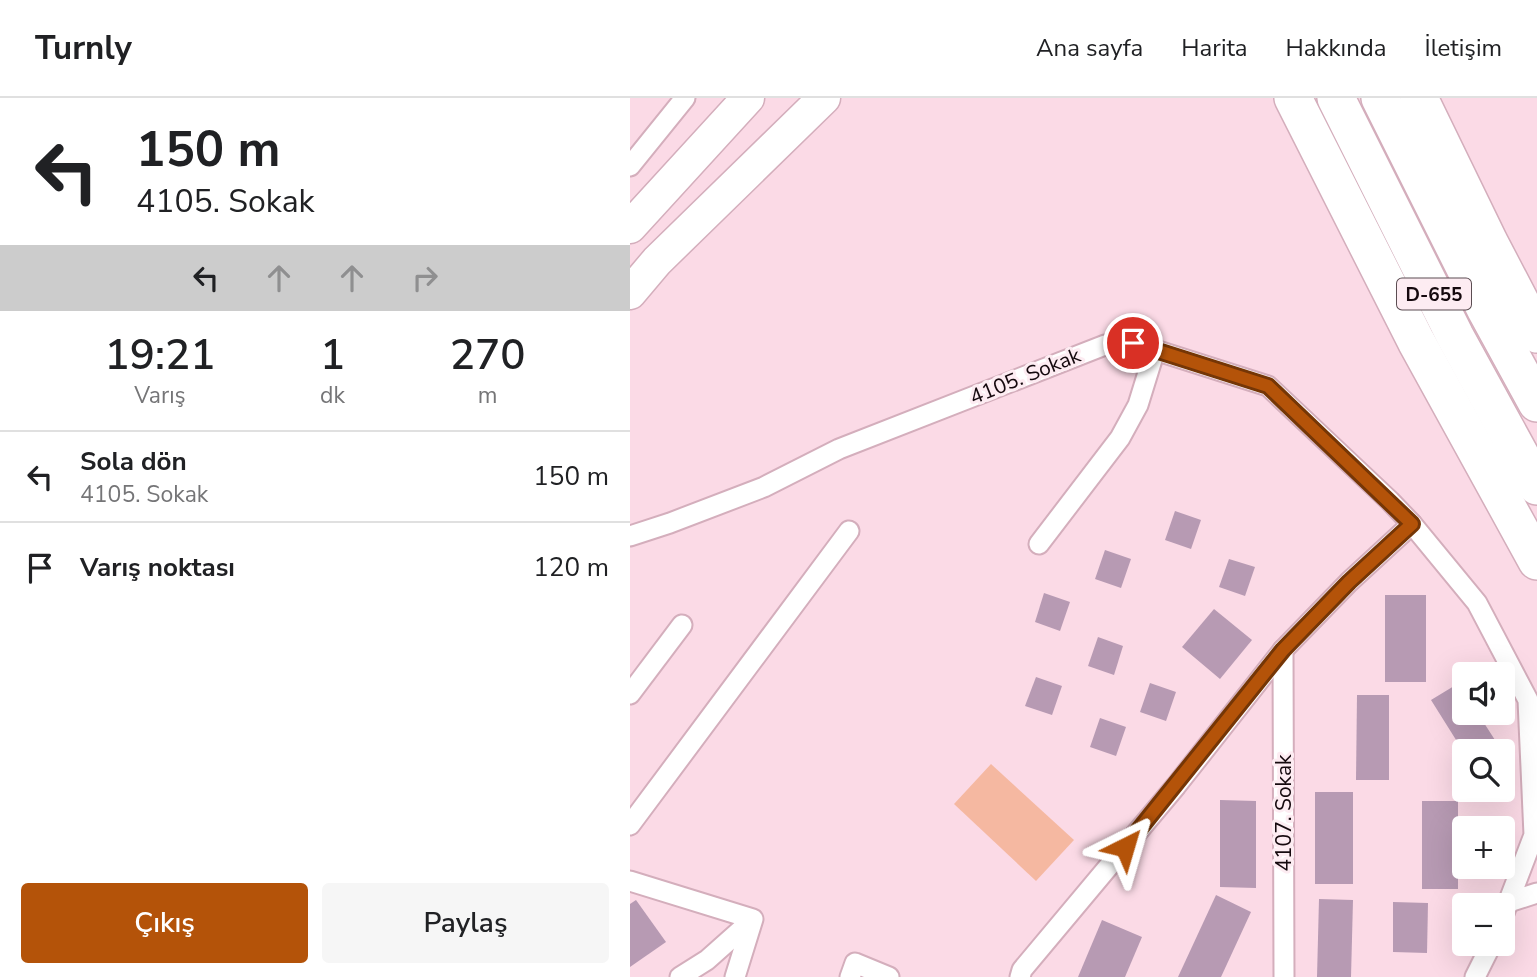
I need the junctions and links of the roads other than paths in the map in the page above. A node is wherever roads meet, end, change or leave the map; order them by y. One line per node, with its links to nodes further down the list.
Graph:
1 (685, 98): 8 (street)
2 (748, 98): 9 (main road)
3 (824, 98): 10 (main road)
4 (1293, 98): 19 (highway)
5 (1336, 98): 14 (highway, D-655)
6 (1380, 98): 13 (highway, D-655)
7 (1419, 98): 11 (highway)
8 (630, 166)
9 (630, 227)
10 (630, 293)
11 (1537, 334)
12 (1155, 350): 15 (street, 4105. Sokak); 17 (street, 4105. Sokak); 18 (street)
13 (1537, 403)
14 (1537, 486)
15 (1412, 524): 21 (street); 25 (street, 4105. Sokak)
16 (849, 531): 23 (street)
17 (630, 536)
18 (1039, 544)
19 (1537, 561)
20 (682, 625): 22 (street)
21 (1283, 650): 30 (street); 35 (street, 4107. Sokak)
22 (630, 694)
23 (630, 825)
24 (630, 881): 28 (street)
25 (1512, 893)
26 (1537, 893): 27 (street)
27 (1515, 904)
28 (753, 919): 31 (street); 32 (street)
29 (1486, 956): 36 (street)
30 (1022, 975)
31 (680, 977)
32 (734, 977)
33 (850, 977): 34 (street)
34 (889, 977)
35 (1284, 977)
36 (1475, 977)

